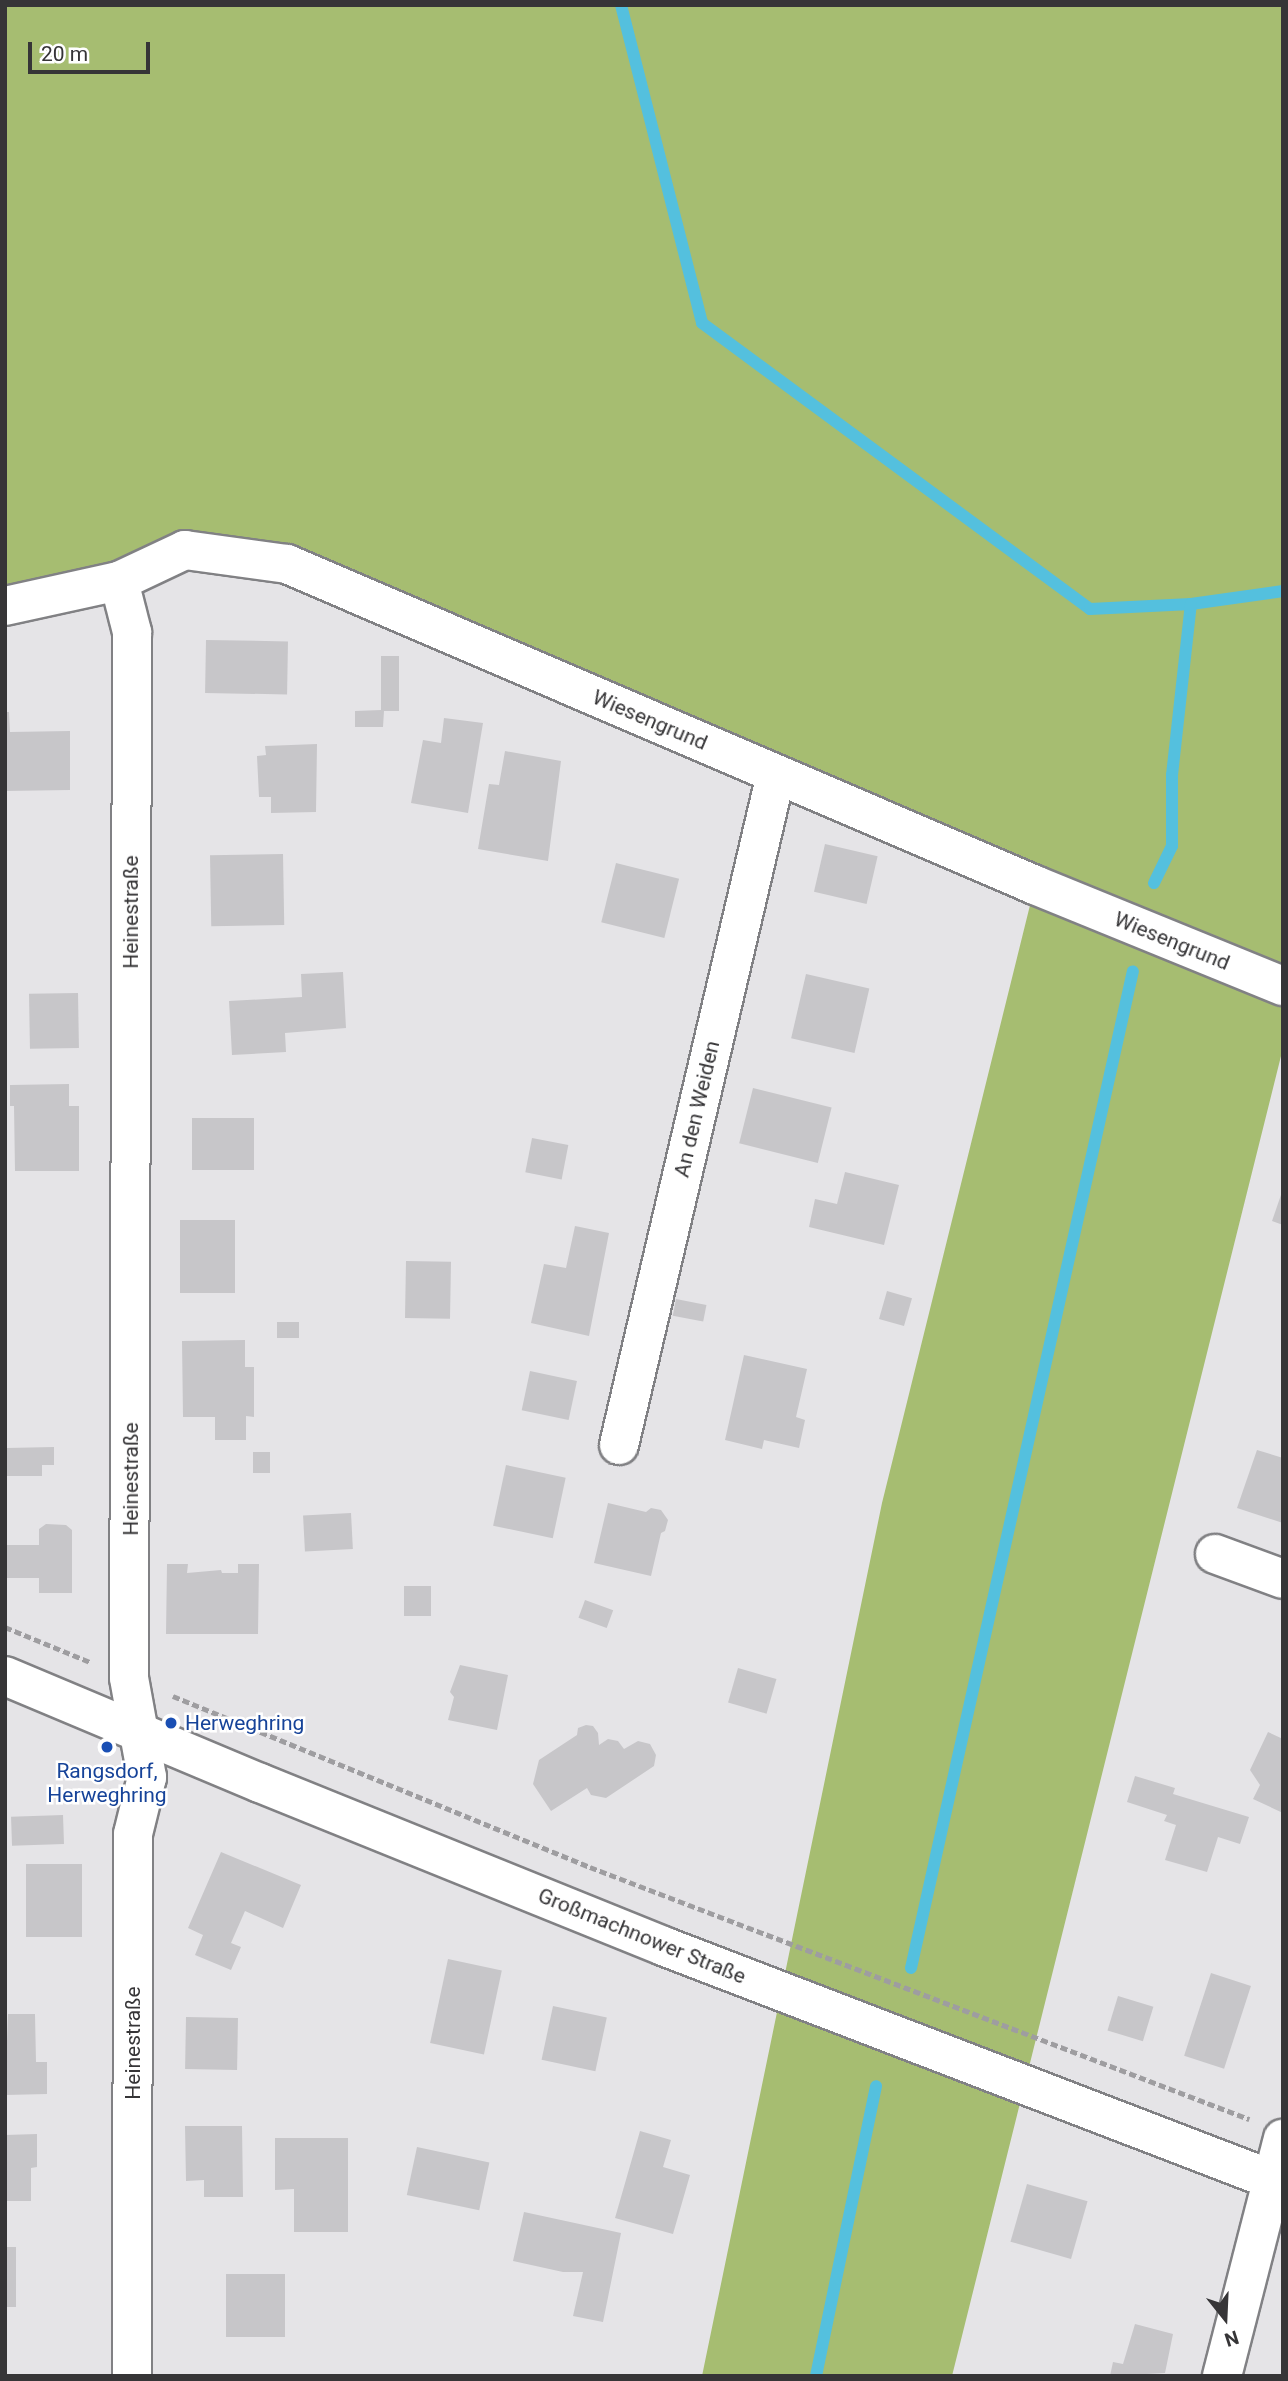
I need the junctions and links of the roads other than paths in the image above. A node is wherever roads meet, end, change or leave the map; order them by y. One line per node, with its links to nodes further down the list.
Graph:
1 (119, 581): 2 (street, Wiesengrund); 3 (street, Wiesengrund); 9 (street, Heinestraße)
2 (5, 606)
3 (776, 774): 4 (street, Wiesengrund); 5 (street, An den Weiden)
4 (1283, 986)
5 (619, 1445)
6 (1215, 1554): 7 (street)
7 (1283, 1579)
8 (5, 1676): 9 (street, Großmachnower Straße)
9 (140, 1733): 11 (street, Großmachnower Straße); 12 (street, Heinestraße)
10 (1270, 2130): 11 (street)
11 (1277, 2183): 13 (street)
12 (132, 2376)
13 (1222, 2376)

